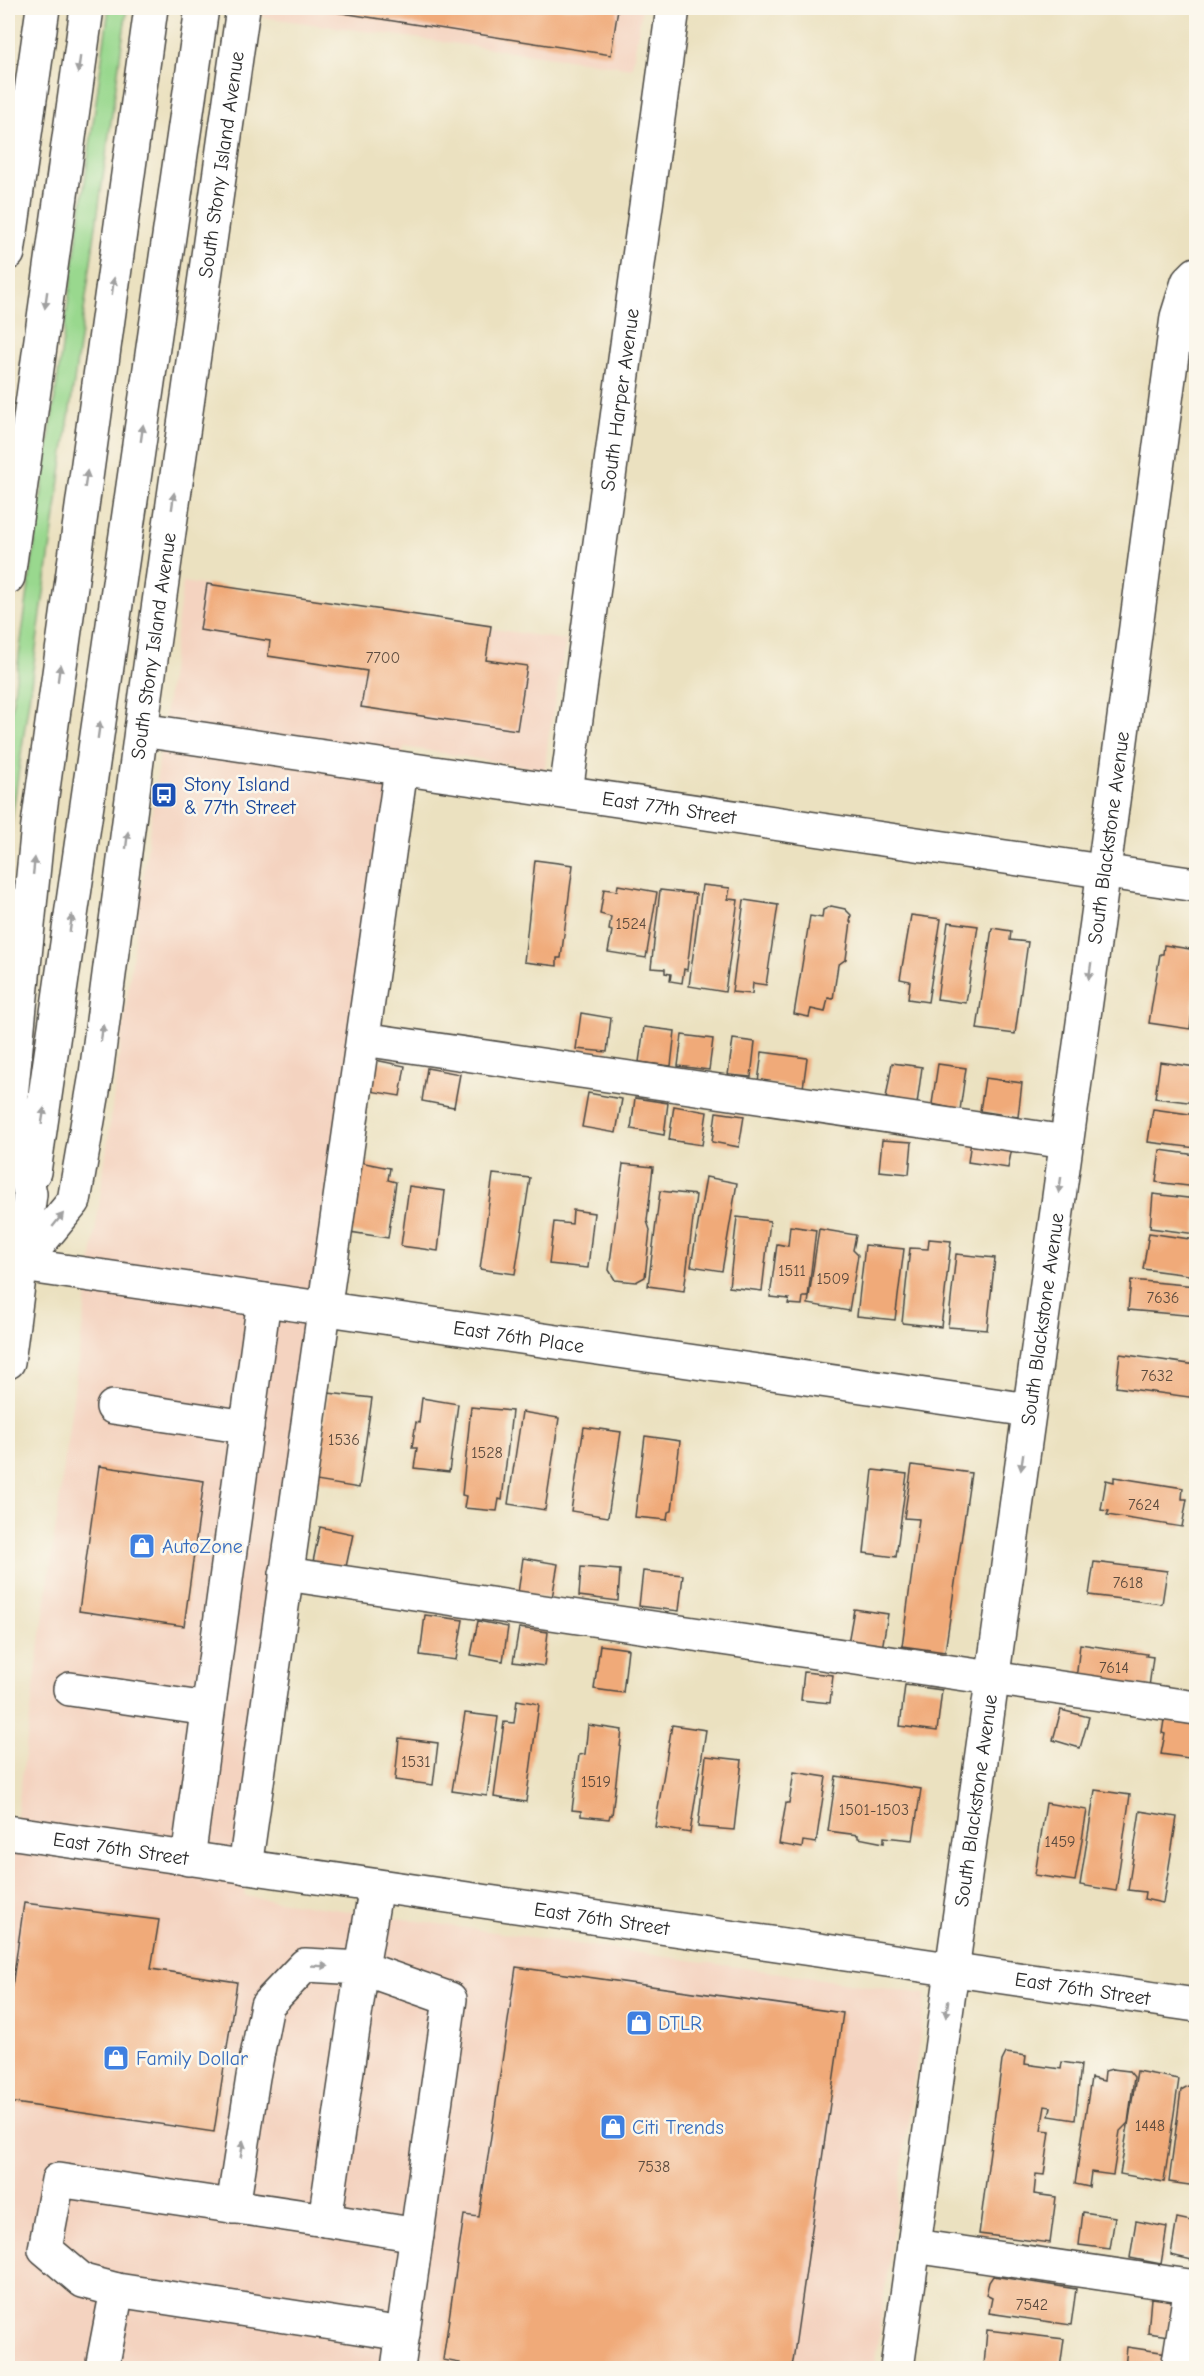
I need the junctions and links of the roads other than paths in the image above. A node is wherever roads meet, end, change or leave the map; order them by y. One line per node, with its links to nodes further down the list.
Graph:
1 (43, 8): 7 (main road)
2 (87, 8): 9 (main road, one-way to 9)
3 (151, 8): 17 (main road, one-way to 3)
4 (202, 8): 17 (main road, one-way to 4)
5 (243, 8): 10 (main road, South Stony Island Avenue, one-way to 5)
6 (673, 8): 12 (main road, South Harper Avenue)
7 (8, 253)
8 (1194, 283): 13 (main road, South Blackstone Avenue)
9 (8, 577)
10 (141, 730): 11 (main road, East 77th Street); 18 (main road, South Stony Island Avenue, one-way to 10)
11 (401, 769): 12 (main road, East 77th Street); 15 (main road)
12 (566, 792): 13 (main road, East 77th Street)
13 (1103, 872): 14 (main road, East 77th Street); 16 (main road, South Blackstone Avenue, one-way to 16)
14 (1197, 885)
15 (363, 1039): 16 (main road); 20 (main road)
16 (1066, 1142): 23 (main road, South Blackstone Avenue, one-way to 23)
17 (30, 1194): 18 (main road)
18 (14, 1264): 19 (main road, East 76th Place); 21 (main road)
19 (264, 1300): 20 (main road, East 76th Place); 24 (main road)
20 (324, 1308): 23 (main road, East 76th Place); 25 (main road)
21 (8, 1362)
22 (113, 1407): 24 (main road)
23 (1029, 1410): 26 (main road, South Blackstone Avenue, one-way to 26)
24 (247, 1427): 29 (main road)
25 (286, 1574): 26 (main road); 32 (main road)
26 (992, 1678): 28 (main road); 35 (main road, South Blackstone Avenue)
27 (70, 1689): 29 (main road)
28 (1197, 1708)
29 (208, 1709): 31 (main road)
30 (8, 1832): 31 (main road, East 76th Street)
31 (188, 1859): 32 (main road, East 76th Street)
32 (244, 1867): 33 (main road, East 76th Street)
33 (376, 1886): 34 (main road); 35 (main road, East 76th Street)
34 (362, 1968): 37 (main road, one-way to 34); 38 (main road); 39 (main road)
35 (952, 1970): 36 (main road, East 76th Street); 40 (main road, South Blackstone Avenue, one-way to 40)
36 (1197, 2005)
37 (233, 2207): 38 (main road); 42 (main road)
38 (325, 2220): 39 (main road)
39 (417, 2235): 43 (main road)
40 (914, 2246): 41 (main road); 46 (main road, South Blackstone Avenue)
41 (1194, 2287): 47 (main road)
42 (117, 2290): 43 (main road); 44 (main road)
43 (403, 2334): 45 (main road)
44 (102, 2368)
45 (398, 2368)
46 (897, 2368)
47 (1178, 2368)

